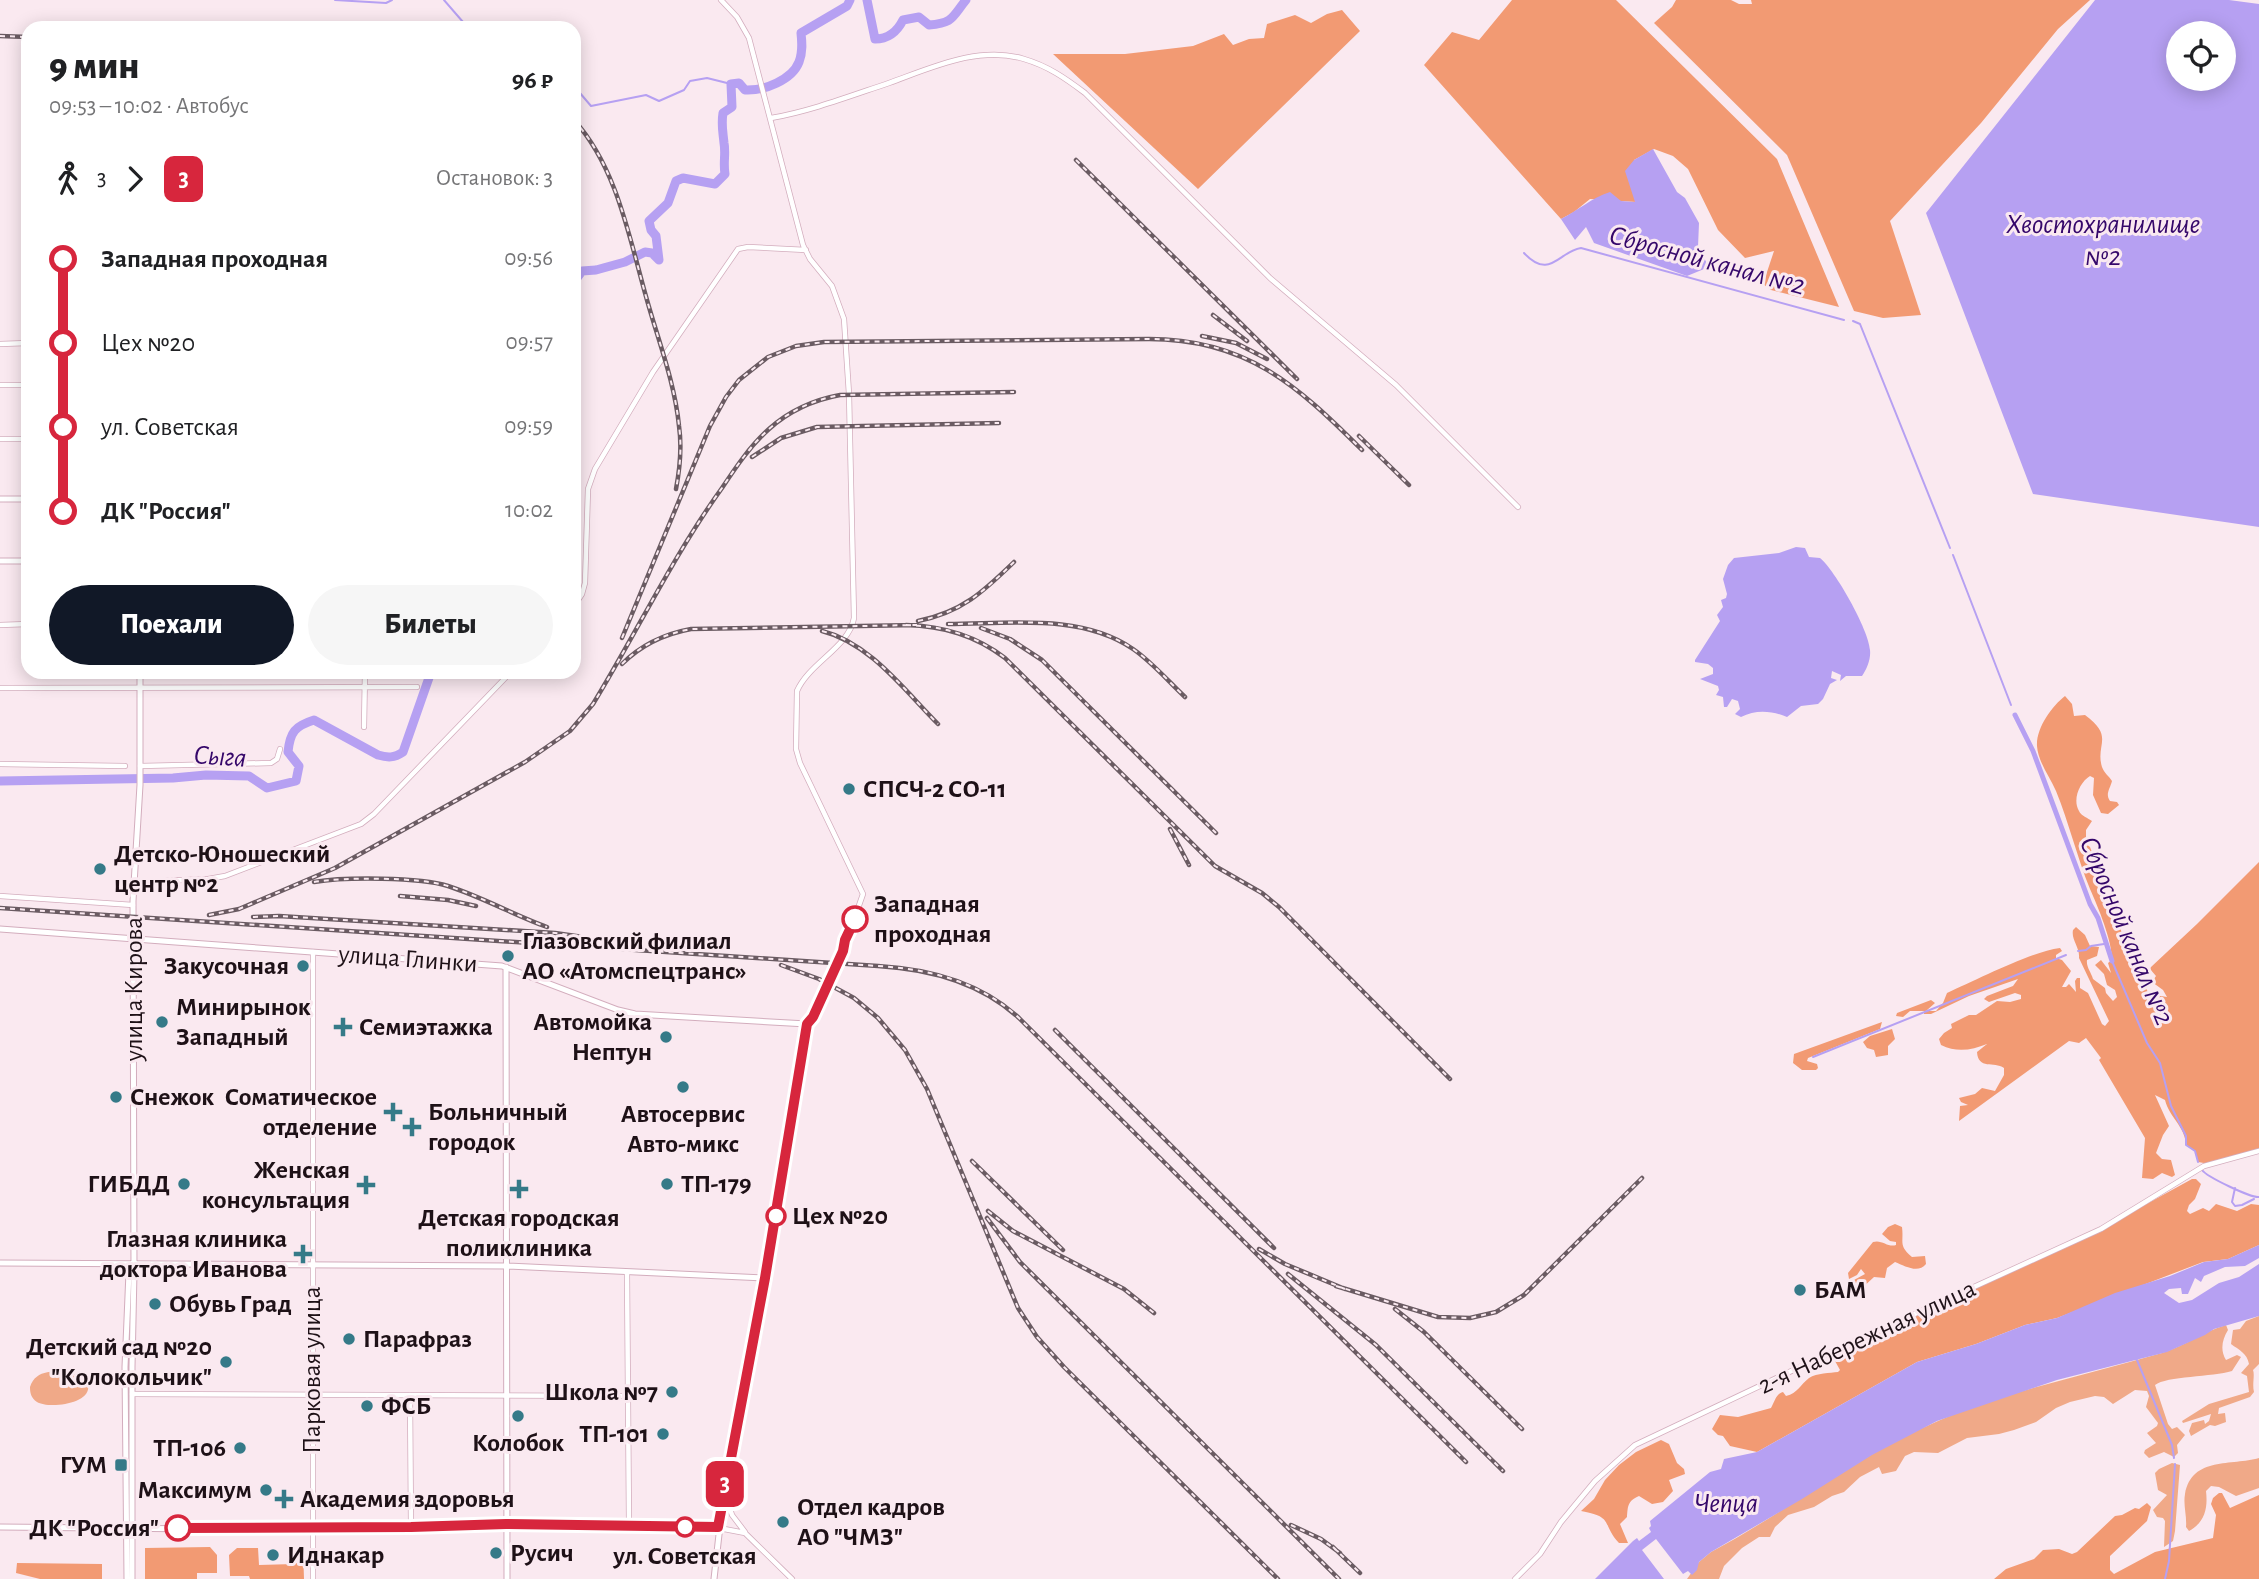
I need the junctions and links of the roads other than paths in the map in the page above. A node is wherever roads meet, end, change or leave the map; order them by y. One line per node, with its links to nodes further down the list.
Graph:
1 (721, 0): 2 (street)
2 (771, 118): 3 (street); 12 (street)
3 (806, 250): 15 (street); 37 (street)
4 (21, 343): 5 (street)
5 (0, 344)
6 (0, 385): 7 (street)
7 (21, 385)
8 (0, 439): 9 (street)
9 (21, 439)
10 (0, 499): 11 (street)
11 (21, 499)
12 (1518, 507)
13 (0, 561): 14 (street)
14 (21, 561)
15 (581, 596)
16 (21, 624): 17 (street)
17 (0, 625)
18 (139, 679): 21 (street, улица Кирова)
19 (365, 679): 22 (street)
20 (504, 679): 30 (street)
21 (139, 687): 22 (street); 24 (street); 29 (street, улица Кирова)
22 (365, 687): 23 (street); 25 (street)
23 (417, 687)
24 (0, 688)
25 (364, 727)
26 (280, 749): 29 (street)
27 (0, 764): 28 (street)
28 (125, 766)
29 (140, 766): 30 (street, улица Кирова)
30 (134, 882): 32 (street, улица Кирова)
31 (0, 896): 32 (street)
32 (133, 905): 34 (street, улица Кирова)
33 (0, 929): 34 (street, улица Глинки)
34 (134, 939): 35 (street, улица Глинки); 40 (street, улица Кирова)
35 (313, 952): 36 (street, улица Глинки); 41 (street, Парковая улица)
36 (506, 967): 37 (street, улица Глинки); 42 (street)
37 (807, 1024): 44 (street)
38 (2259, 1152): 64 (street, 2-я Набережная улица)
39 (0, 1263): 40 (street)
40 (133, 1264): 41 (street); 45 (street, улица Кирова); 54 (street, улица Кирова)
41 (313, 1265): 42 (street); 46 (street, Парковая улица)
42 (508, 1266): 43 (street); 48 (street)
43 (627, 1272): 44 (street); 49 (street)
44 (765, 1278): 50 (street)
45 (132, 1394): 46 (street); 54 (street, улица Кирова)
46 (313, 1394): 47 (street); 55 (street, Парковая улица)
47 (410, 1395): 48 (street); 56 (street)
48 (507, 1396): 49 (street); 51 (street)
49 (627, 1396): 52 (street)
50 (724, 1490): 57 (street); 58 (street)
51 (506, 1524): 52 (street); 56 (street); 61 (street)
52 (629, 1525): 57 (street)
53 (0, 1527): 54 (street)
54 (130, 1527): 55 (street); 59 (street, улица Кирова)
55 (312, 1527): 56 (street); 60 (street, Парковая улица)
56 (411, 1527)
57 (718, 1527): 58 (street); 62 (street)
58 (745, 1533): 63 (street)
59 (130, 1579)
60 (313, 1579)
61 (507, 1579)
62 (713, 1579)
63 (792, 1579)
64 (1516, 1579)

